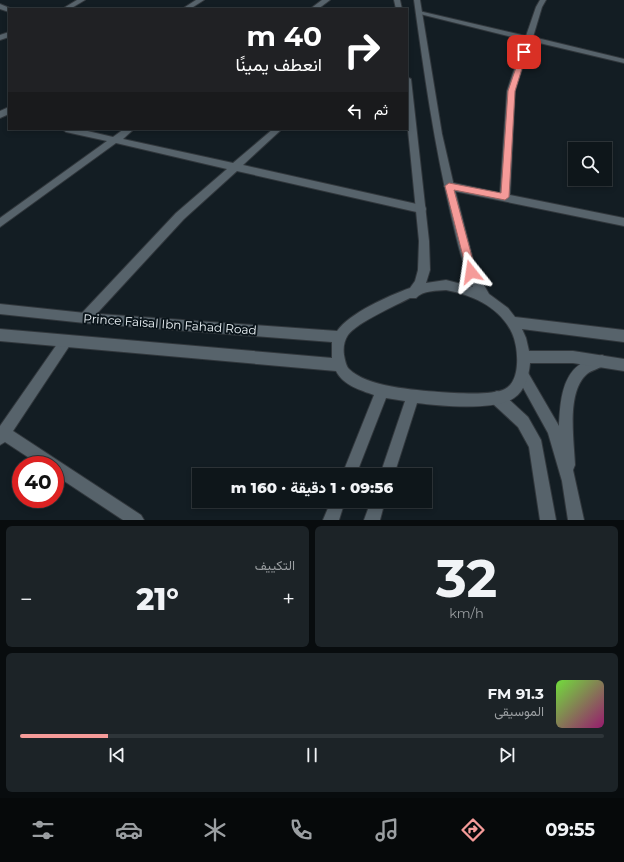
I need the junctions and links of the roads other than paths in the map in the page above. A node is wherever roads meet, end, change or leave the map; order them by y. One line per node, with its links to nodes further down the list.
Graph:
1 (82, 0): 6 (street)
2 (201, 0): 7 (street)
3 (327, 0): 8 (street)
4 (417, 0): 9 (street)
5 (543, 0): 10 (street)
6 (66, 8)
7 (187, 8)
8 (315, 8)
9 (419, 13): 10 (street); 19 (street)
10 (529, 39): 11 (street); 20 (street)
11 (624, 61)
12 (408, 99): 13 (street)
13 (409, 120): 21 (street)
14 (70, 130): 17 (street)
15 (129, 130): 17 (street)
16 (277, 130): 18 (street)
17 (114, 140): 18 (street); 23 (street)
18 (236, 166): 21 (street); 27 (street)
19 (449, 186): 20 (street); 25 (street)
20 (505, 197): 22 (street)
21 (421, 209): 24 (street)
22 (624, 222)
23 (0, 223)
24 (412, 294): 25 (street); 31 (street)
25 (484, 296): 28 (street)
26 (0, 309): 27 (street, Prince Faisal Ibn Fahad Road)
27 (85, 318): 31 (street, Prince Faisal Ibn Fahad Road)
28 (512, 322): 30 (street); 33 (street)
29 (0, 335): 32 (street, Prince Faisal Ibn Fahad Road)
30 (624, 336)
31 (341, 337): 35 (street)
32 (66, 341): 35 (street, Prince Faisal Ibn Fahad Road); 41 (street)
33 (525, 357): 34 (street); 37 (street)
34 (602, 360): 36 (street); 46 (street)
35 (339, 364): 38 (street)
36 (624, 365)
37 (522, 375): 40 (street); 46 (street)
38 (382, 391): 39 (street); 43 (street)
39 (413, 396): 40 (street); 44 (street)
40 (497, 398): 52 (street)
41 (2, 435): 42 (street)
42 (37, 456)
43 (352, 468)
44 (389, 468)
45 (64, 473): 49 (street)
46 (569, 481): 53 (street)
47 (335, 508): 50 (street)
48 (376, 508): 51 (street)
49 (136, 520)
50 (331, 520)
51 (372, 520)
52 (548, 520)
53 (576, 520)

